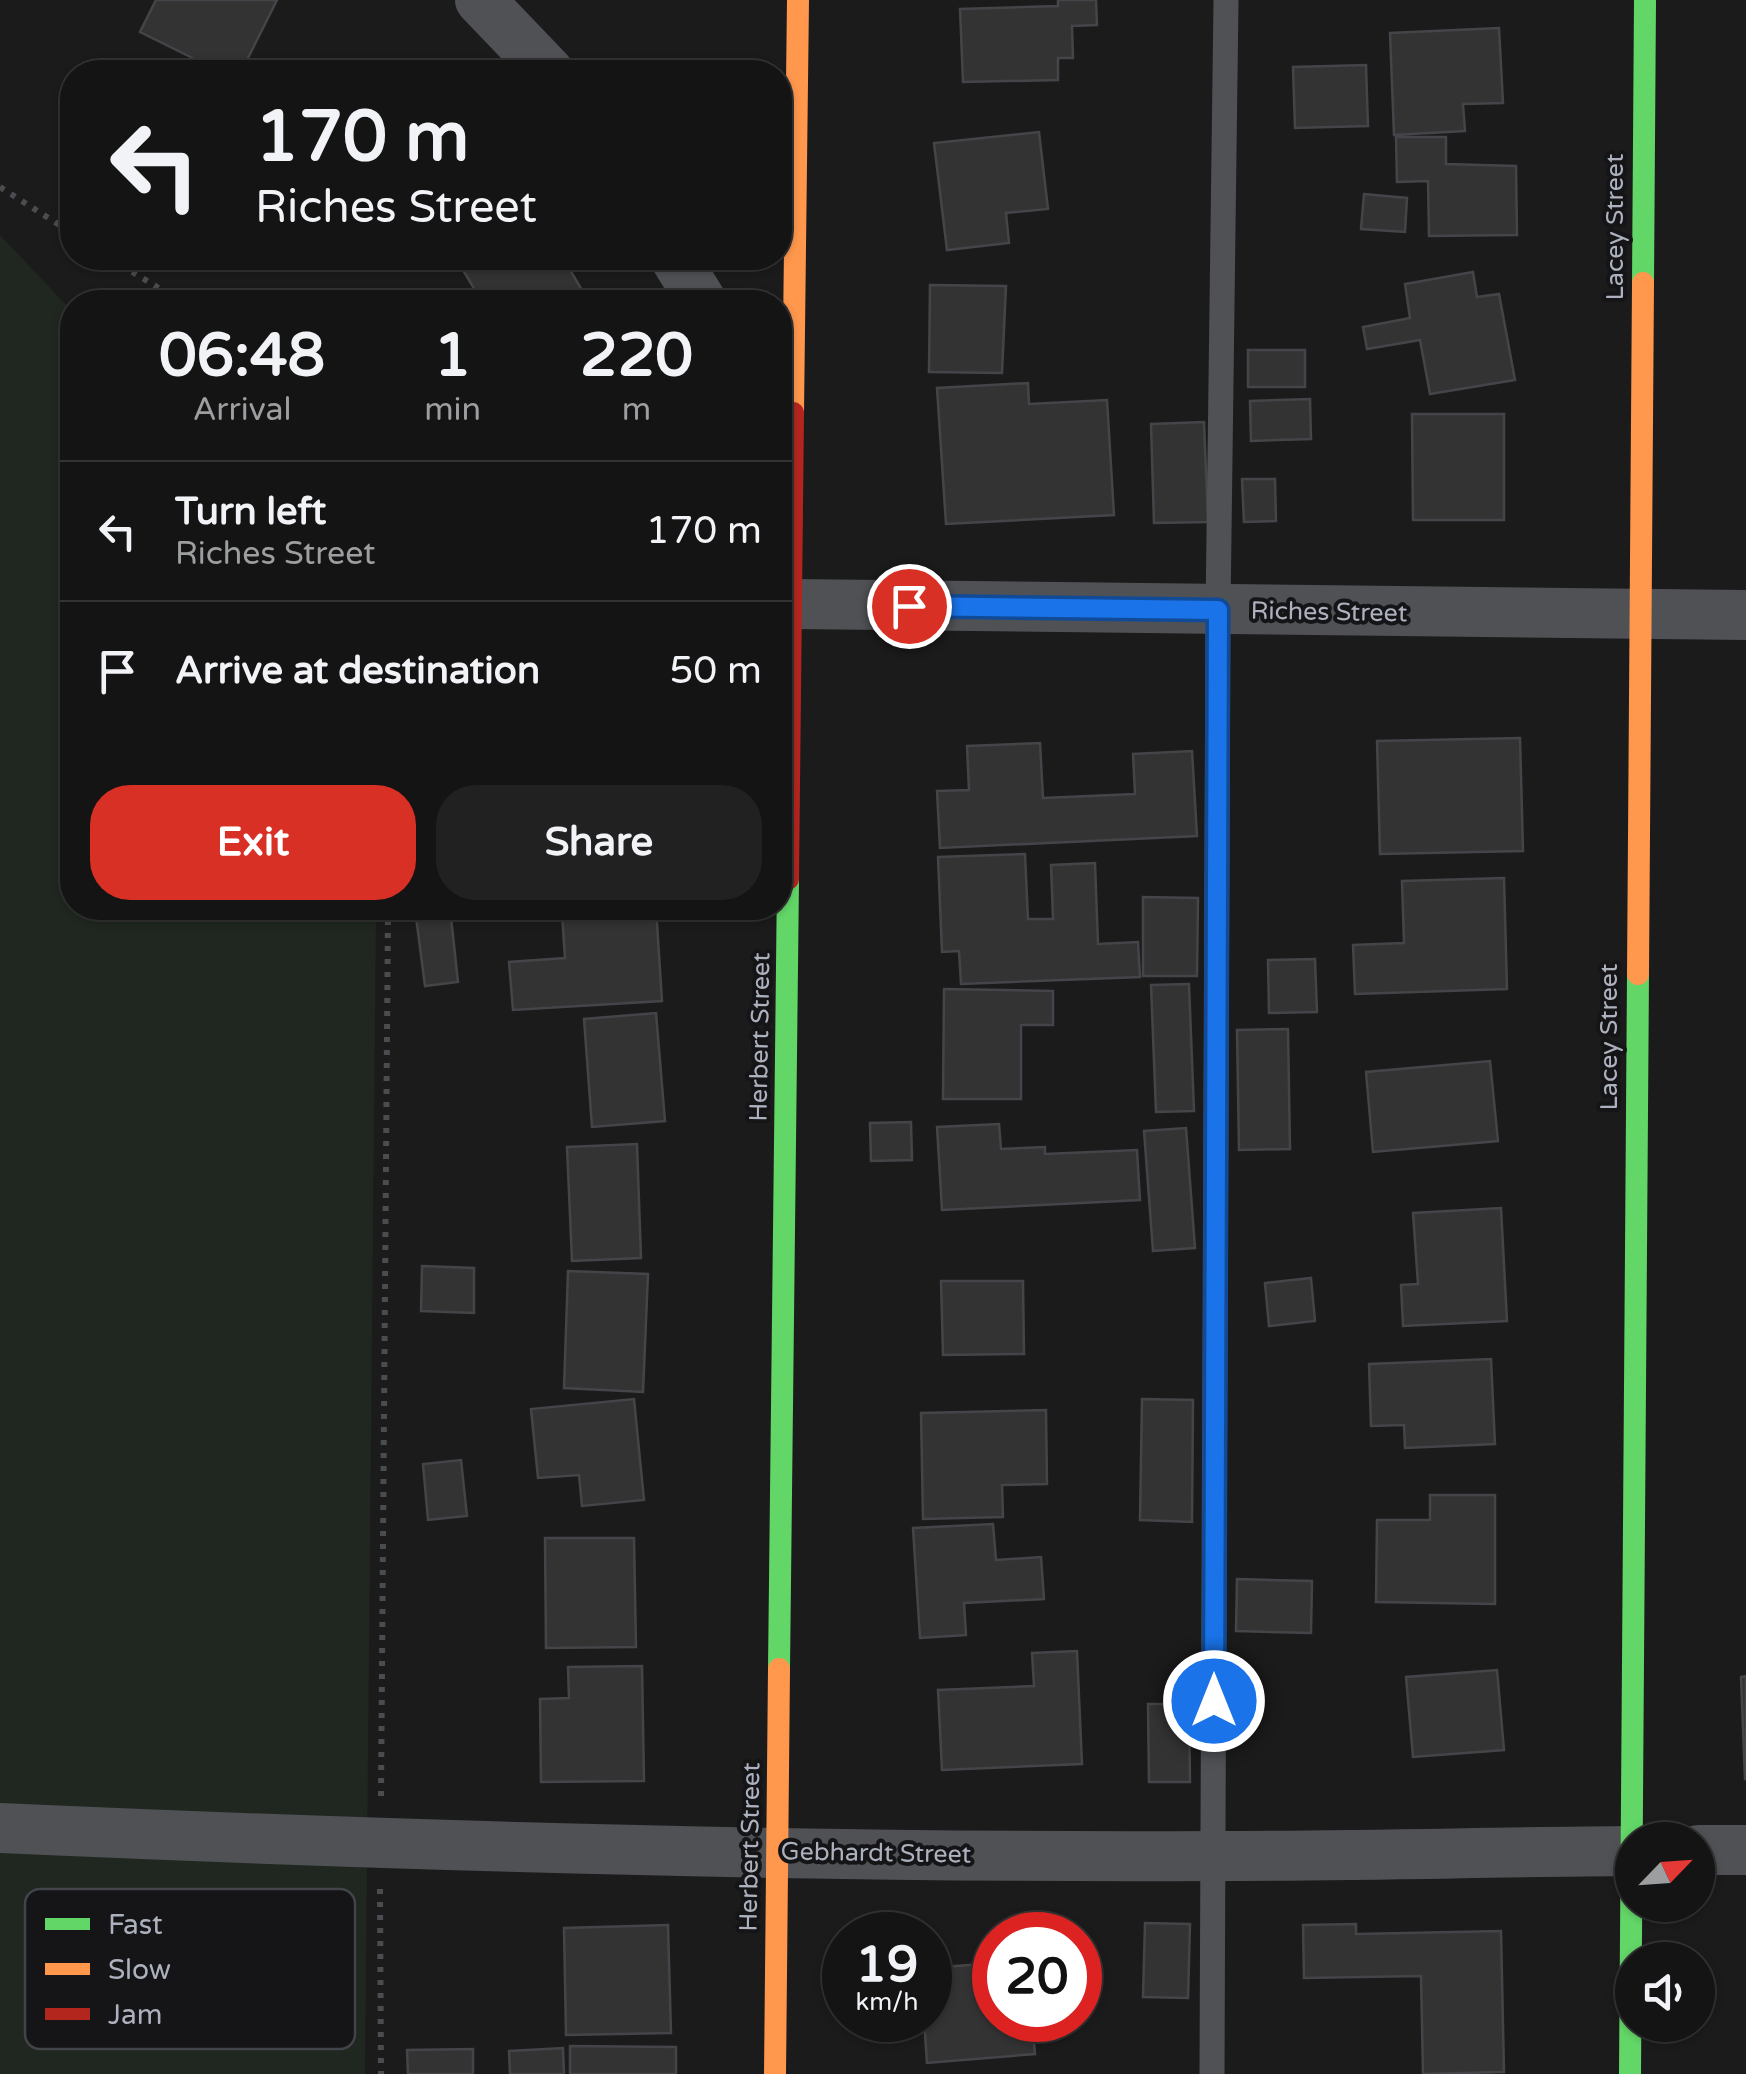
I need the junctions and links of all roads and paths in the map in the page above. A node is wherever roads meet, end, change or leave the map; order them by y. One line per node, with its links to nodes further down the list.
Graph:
1 (480, 0): 5 (street)
2 (798, 0): 7 (street, Herbert Street)
3 (1226, 0): 13 (lane)
4 (1644, 0): 15 (street, Lacey Street)
5 (537, 60)
6 (0, 187): 8 (path)
7 (792, 218)
8 (60, 226)
9 (129, 270): 10 (path)
10 (161, 290)
11 (792, 580): 12 (street, Herbert Street)
12 (793, 604): 13 (street, Riches Street); 16 (street, Herbert Street)
13 (1218, 610): 15 (street, Riches Street); 26 (lane)
14 (1746, 615): 15 (street, Riches Street)
15 (1640, 616): 19 (street, Lacey Street)
16 (792, 682)
17 (388, 920): 21 (path)
18 (789, 920): 25 (street, Herbert Street)
19 (1632, 1822)
20 (0, 1828): 21 (street, Gebhardt Street)
21 (380, 1845): 25 (street, Gebhardt Street); 28 (path)
22 (1715, 1850): 23 (street)
23 (1746, 1850)
24 (1615, 1851): 26 (street, Gebhardt Street)
25 (777, 1852): 26 (street, Gebhardt Street); 29 (street, Herbert Street)
26 (1213, 1856): 30 (lane)
27 (1631, 1922): 31 (street, Lacey Street)
28 (381, 2074)
29 (775, 2074)
30 (1212, 2074)
31 (1630, 2074)

